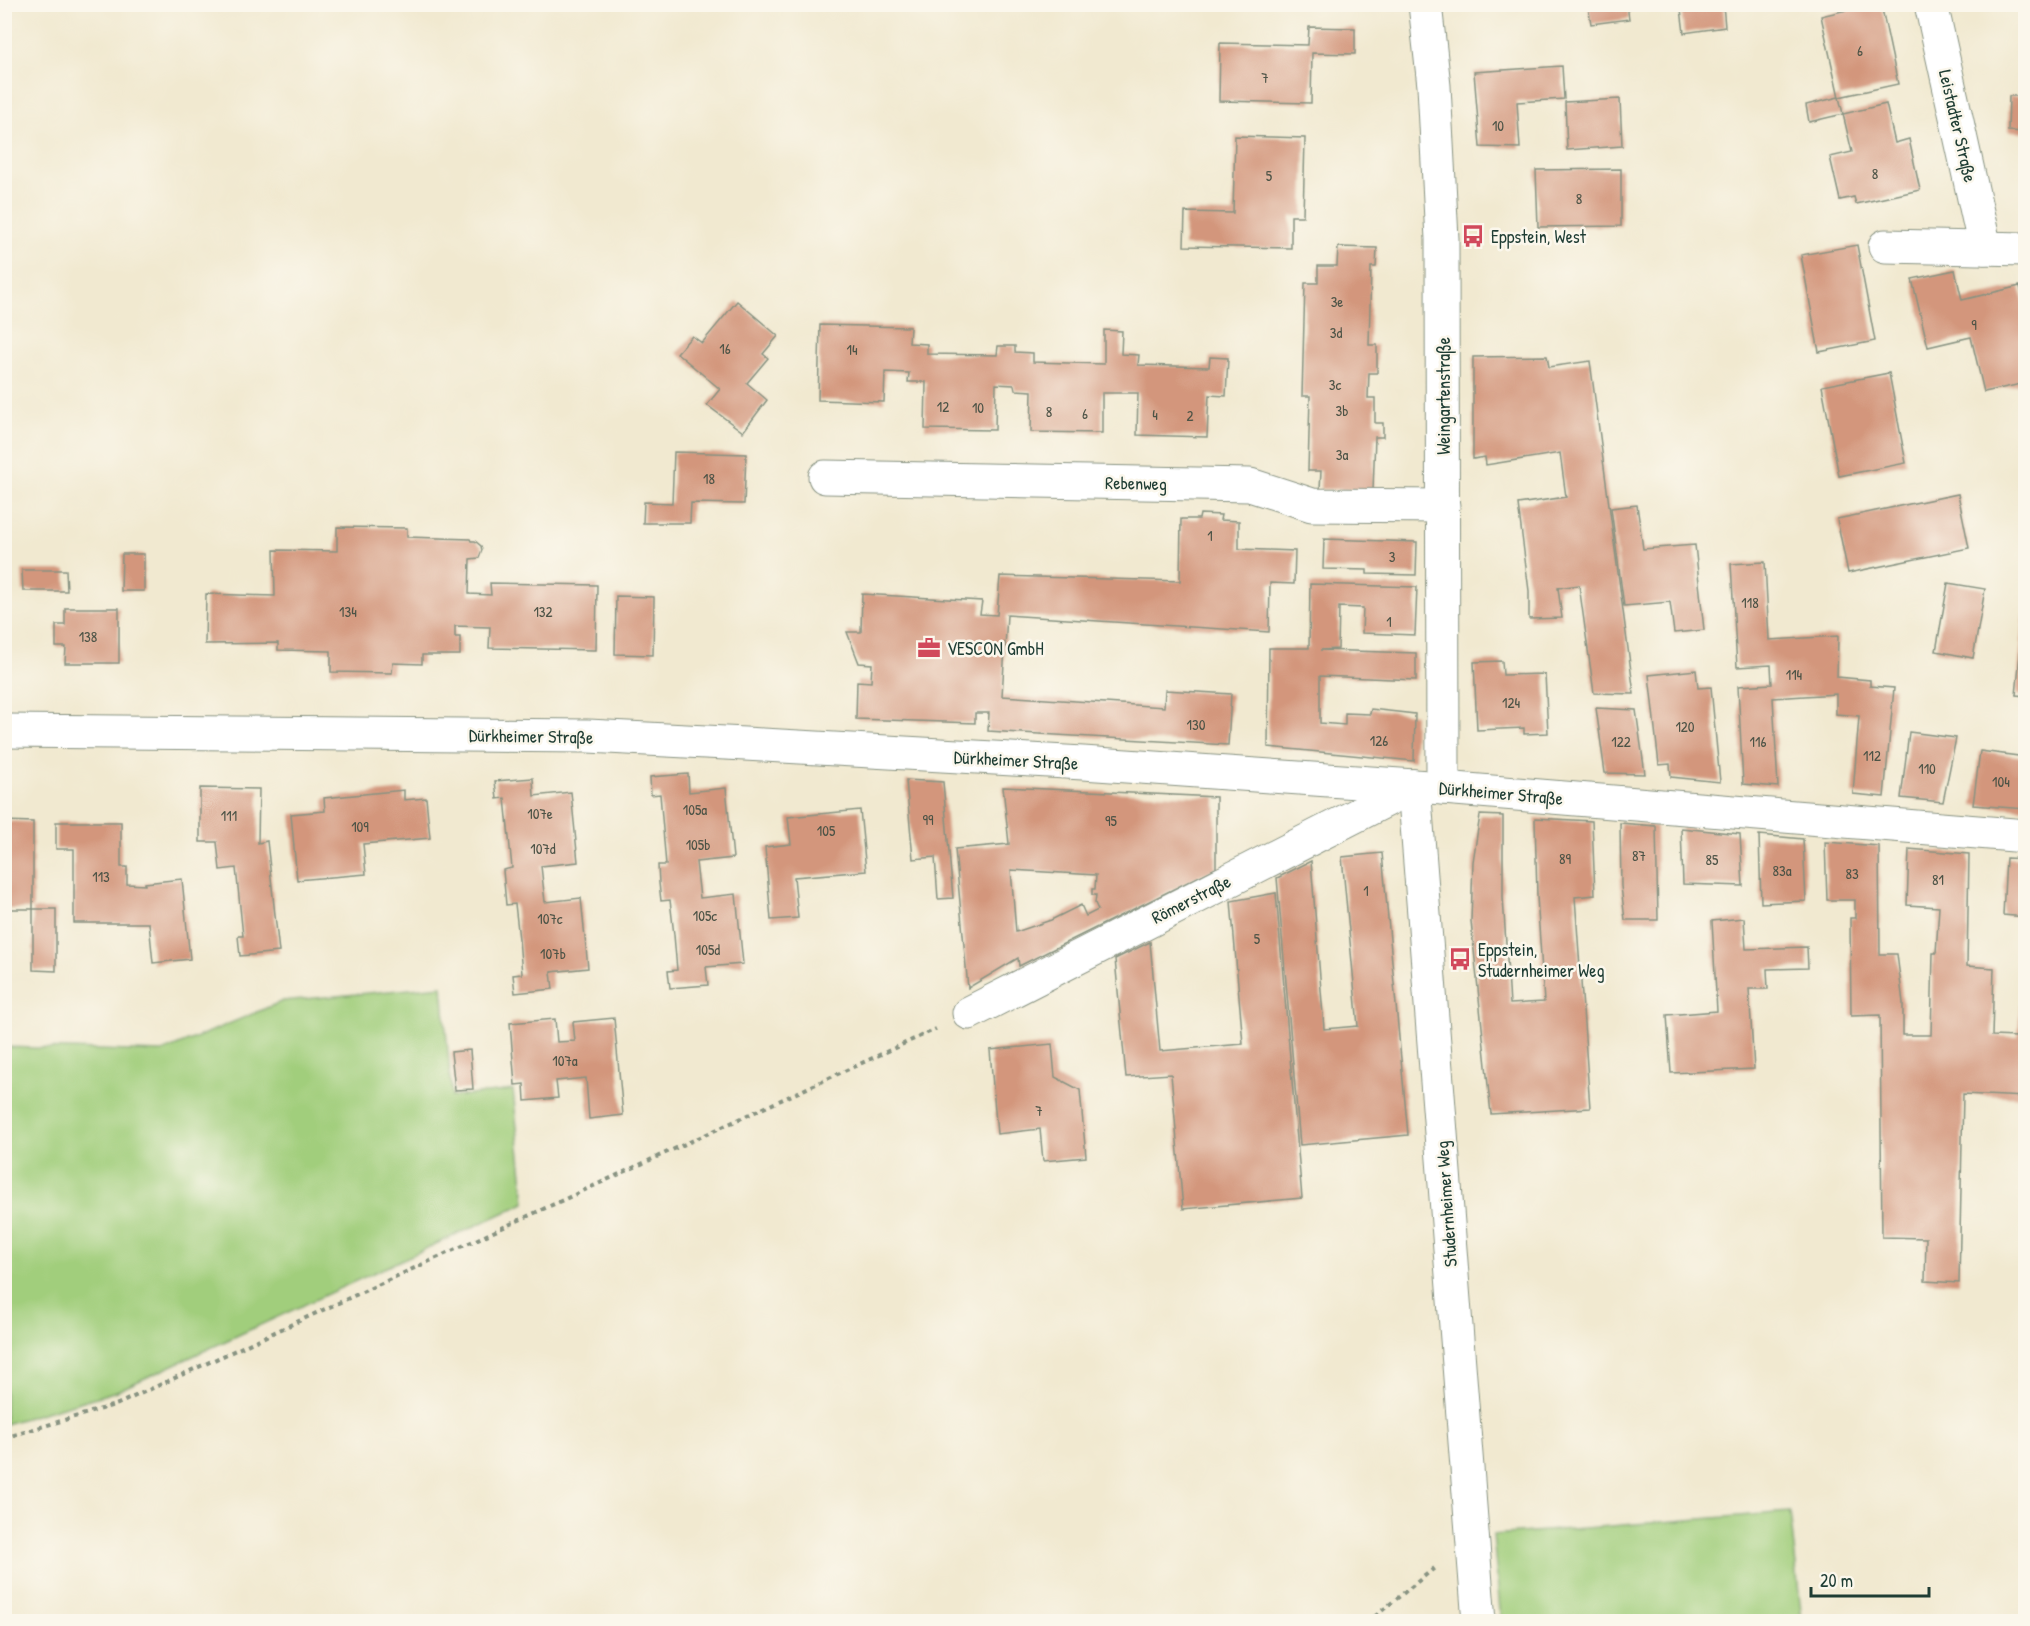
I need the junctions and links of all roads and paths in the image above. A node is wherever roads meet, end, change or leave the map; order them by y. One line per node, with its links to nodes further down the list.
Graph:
1 (1425, 4): 7 (street, Weingartenstraße)
2 (1931, 4): 4 (street, Leistadter Straße)
3 (1885, 246): 4 (street)
4 (1985, 248): 5 (street)
5 (2025, 249)
6 (825, 477): 7 (street, Rebenweg)
7 (1443, 506): 9 (street, Weingartenstraße)
8 (4, 731): 9 (street, Dürkheimer Straße)
9 (1428, 787): 10 (street, Dürkheimer Straße); 11 (street, Römerstraße); 13 (street, Studernheimer Weg)
10 (2025, 837)
11 (969, 1013): 12 (path)
12 (4, 1438)
13 (1472, 1537): 14 (path); 15 (street, Studernheimer Weg)
14 (1368, 1622)
15 (1479, 1622)

